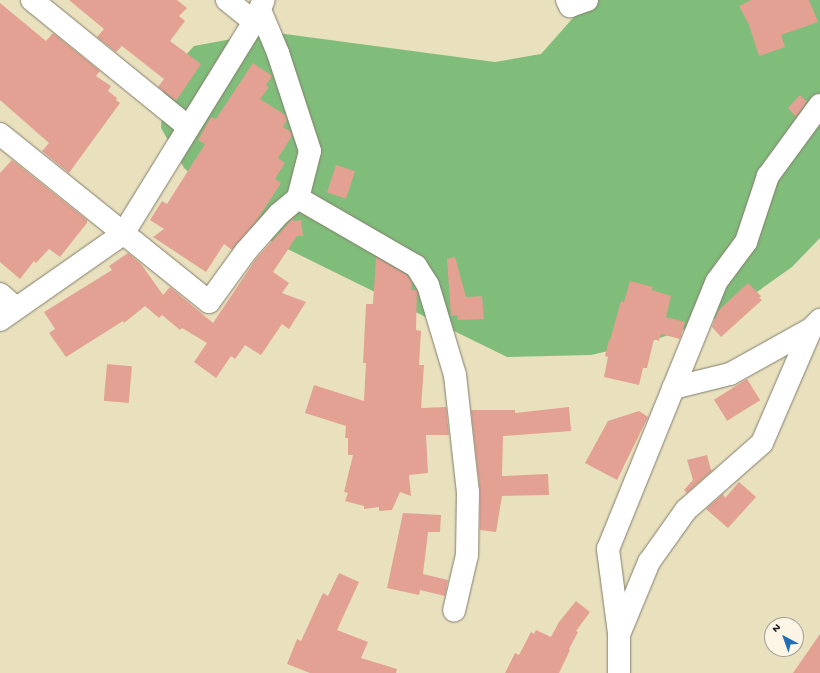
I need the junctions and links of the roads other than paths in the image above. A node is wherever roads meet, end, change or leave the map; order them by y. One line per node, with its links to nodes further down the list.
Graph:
1 (32, 0): 7 (street)
2 (227, 0): 5 (street)
3 (567, 0): 4 (street)
4 (587, 0)
5 (259, 10): 7 (street); 9 (street)
6 (820, 106): 14 (street)
7 (188, 126): 10 (street)
8 (0, 134): 10 (street)
9 (298, 198): 10 (street); 15 (street)
10 (123, 234): 12 (street)
11 (0, 294): 12 (street)
12 (8, 314)
13 (816, 325): 14 (street); 16 (street)
14 (673, 388): 16 (street)
15 (454, 611)
16 (620, 633): 17 (street)
17 (620, 673)

